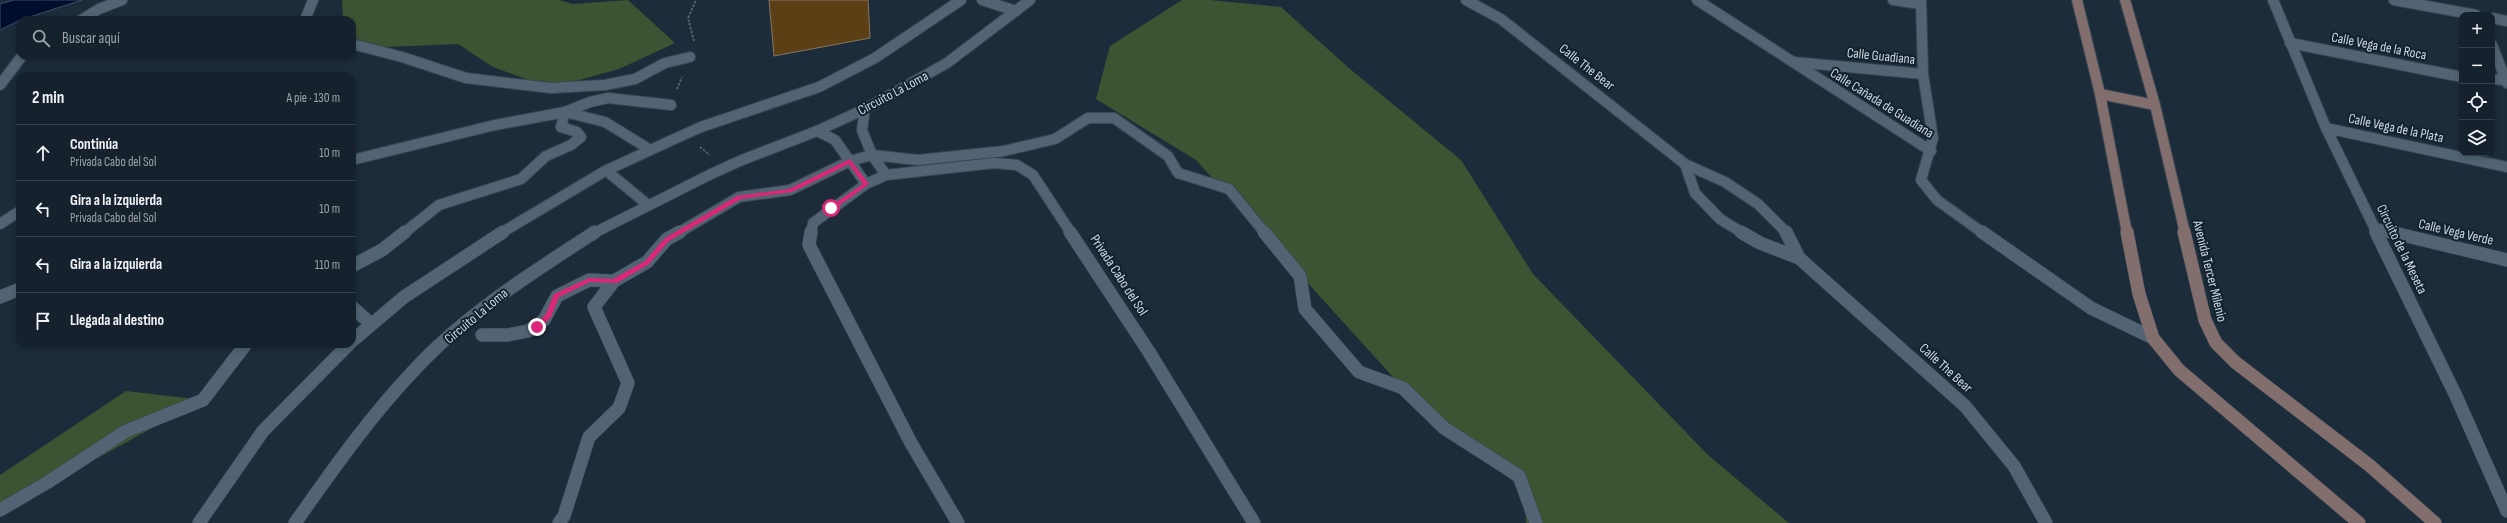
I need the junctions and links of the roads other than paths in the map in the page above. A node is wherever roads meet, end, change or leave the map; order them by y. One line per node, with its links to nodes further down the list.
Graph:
1 (122, 0): 16 (street)
2 (313, 0): 17 (street)
3 (961, 0): 40 (street, bridge)
4 (982, 0): 14 (street)
5 (1030, 0): 14 (street, Circuito La Loma)
6 (1466, 0): 45 (street, Calle The Bear)
7 (1697, 0): 25 (street, Calle Cañada de Guadiana)
8 (1893, 0): 13 (street)
9 (2077, 0): 32 (street)
10 (2125, 0): 35 (street, Avenida Tercer Milenio)
11 (2273, 0): 20 (street, Circuito de la Meseta)
12 (2394, 0): 15 (street)
13 (1921, 2): 26 (street)
14 (1016, 10): 36 (street, Circuito La Loma)
15 (2460, 12)
16 (88, 16)
17 (307, 16)
18 (2495, 19): 19 (street)
19 (2507, 21)
20 (2290, 44): 27 (street, Calle Vega de la Roca); 38 (street, Circuito de la Meseta)
21 (356, 45): 31 (street)
22 (2493, 48): 29 (street)
23 (690, 57): 31 (street)
24 (19, 60): 30 (street)
25 (1790, 62): 26 (street, Calle Guadiana); 41 (street, Calle Cañada de Guadiana)
26 (1923, 74): 41 (street)
27 (2459, 76)
28 (2495, 79): 29 (street)
29 (2507, 81)
30 (0, 85)
31 (605, 85): 33 (street)
32 (2100, 94): 35 (street); 64 (street)
33 (590, 102): 34 (street); 37 (street)
34 (671, 105)
35 (2155, 105): 77 (street, Avenida Tercer Milenio)
36 (865, 109): 39 (street, Circuito La Loma); 42 (street)
37 (566, 112): 40 (street); 43 (street); 56 (street)
38 (2326, 128): 46 (street, Calle Vega de la Plata); 53 (street, Circuito de la Meseta)
39 (817, 131): 44 (street); 50 (street, Circuito La Loma, bridge)
40 (649, 149): 47 (street)
41 (1931, 151): 64 (street, Calle Cañada de Guadiana)
42 (872, 155): 44 (street); 48 (street); 74 (street)
43 (356, 159)
44 (850, 161): 49 (street); 57 (street)
45 (1685, 164): 54 (street, Calle The Bear); 54 (street, Calle The Bear)
46 (2507, 167)
47 (608, 172): 50 (street); 61 (street)
48 (886, 176): 49 (street, Privada Cabo del Sol); 73 (street, Privada Cabo del Sol)
49 (866, 184): 72 (street, Privada Cabo del Sol)
50 (647, 204): 70 (street, Circuito La Loma)
51 (16, 214): 52 (street)
52 (0, 224)
53 (2375, 228): 55 (street, Calle Vega Verde); 68 (street, Circuito de la Meseta)
54 (1799, 258): 75 (street, Calle The Bear)
55 (2507, 260)
56 (356, 264)
57 (614, 281): 62 (street); 71 (street)
58 (16, 291): 59 (street)
59 (0, 297)
60 (356, 311): 61 (street)
61 (370, 323): 63 (street)
62 (482, 335)
63 (356, 337)
64 (2153, 338): 76 (street)
65 (243, 348): 67 (street)
66 (345, 348): 69 (street)
67 (0, 510)
68 (2507, 510)
69 (199, 523)
70 (295, 523)
71 (559, 523)
72 (958, 523)
73 (1254, 523)
74 (1536, 523)
75 (2046, 523)
76 (2359, 523)
77 (2435, 523)

